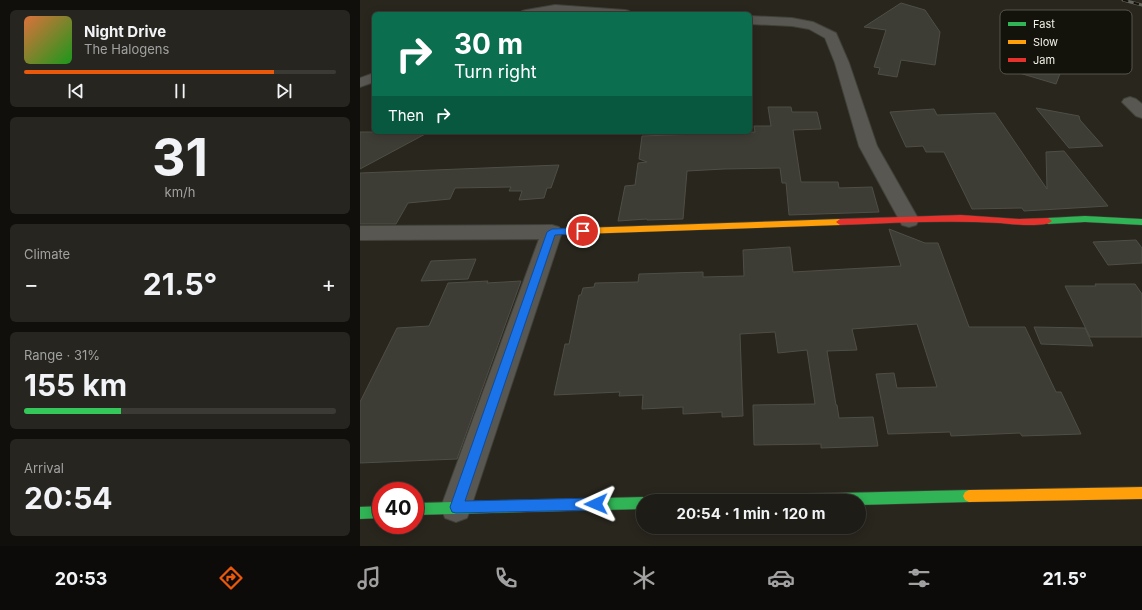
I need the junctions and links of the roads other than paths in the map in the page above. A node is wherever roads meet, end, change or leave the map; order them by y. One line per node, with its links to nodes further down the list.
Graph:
1 (536, 12): 2 (street)
2 (602, 12)
3 (752, 20): 8 (street)
4 (372, 78): 5 (street)
5 (360, 83)
6 (1130, 102): 7 (street)
7 (1142, 113)
8 (909, 220): 9 (street); 10 (street)
9 (1142, 222)
10 (552, 232): 11 (street); 15 (street)
11 (360, 233)
12 (1142, 493): 13 (street)
13 (866, 499)
14 (636, 503): 15 (street)
15 (456, 507): 16 (street)
16 (424, 509)
17 (372, 512): 18 (street)
18 (360, 513)

